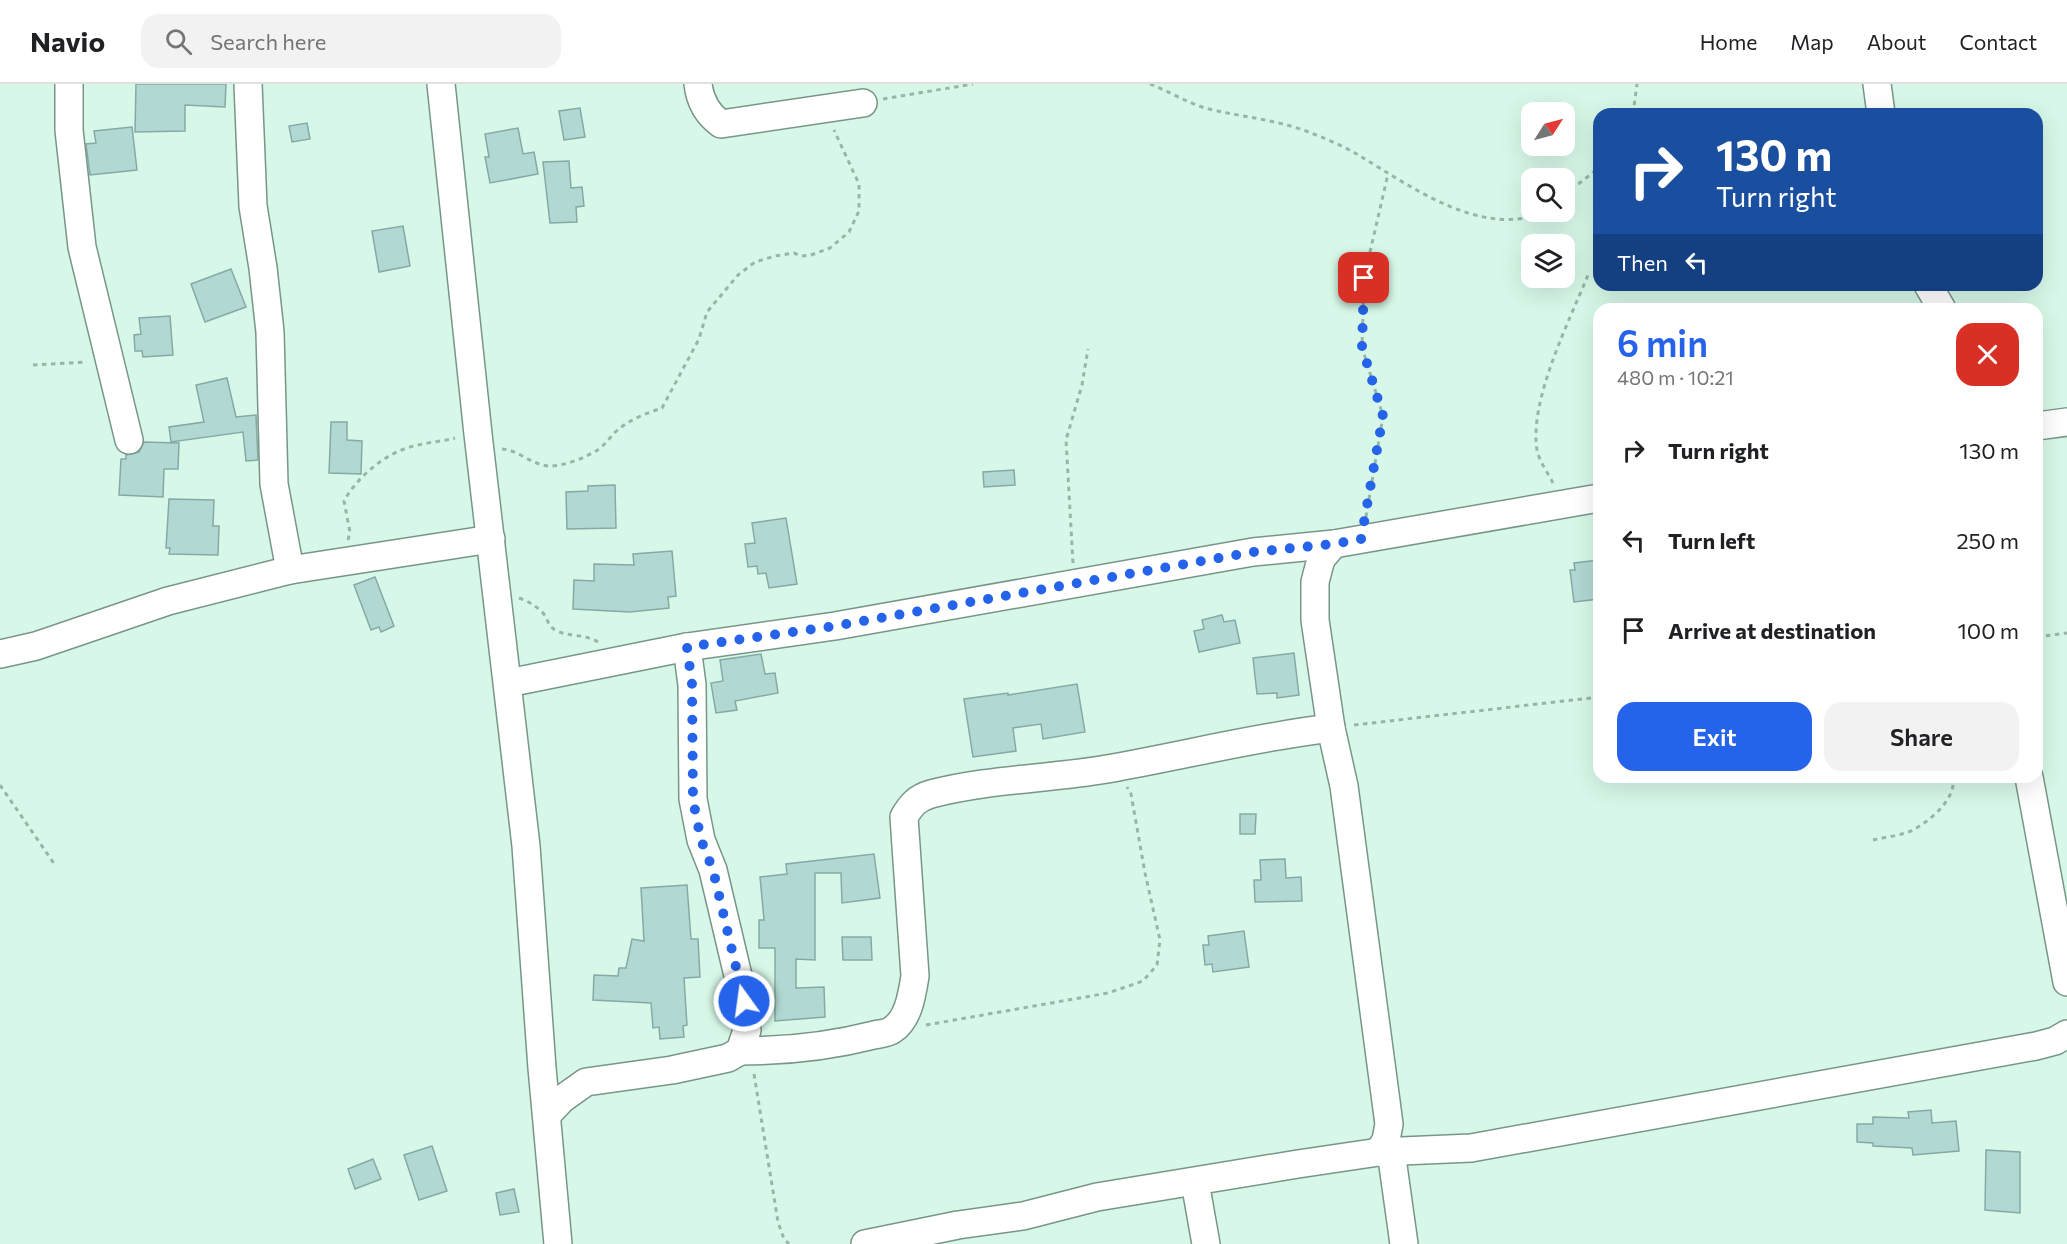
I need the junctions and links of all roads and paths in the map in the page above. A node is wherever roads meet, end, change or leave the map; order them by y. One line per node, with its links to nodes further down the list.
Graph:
1 (69, 84): 19 (street)
2 (248, 84): 31 (street)
3 (441, 84): 24 (street)
4 (698, 84): 12 (street)
5 (973, 84): 9 (path)
6 (1150, 84): 14 (path)
7 (1637, 84): 10 (path)
8 (1877, 84): 11 (street)
9 (863, 103): 12 (street)
10 (1635, 108)
11 (1880, 108)
12 (816, 111): 24 (path)
13 (1593, 173): 15 (path)
14 (1388, 174): 16 (path); 28 (path)
15 (1575, 187)
16 (1521, 217)
17 (1588, 275): 26 (path)
18 (1088, 349): 32 (path)
19 (110, 360): 20 (path); 23 (street)
20 (33, 365)
21 (2067, 422): 22 (street)
22 (2043, 425)
23 (129, 440)
24 (479, 441): 27 (street); 30 (path)
25 (1593, 499): 26 (street)
26 (1565, 503): 28 (street)
27 (491, 538): 30 (street); 33 (street)
28 (1361, 539): 29 (street)
29 (1334, 544): 32 (street); 41 (street)
30 (344, 561): 31 (street)
31 (290, 570): 37 (street)
32 (1075, 584): 36 (street)
33 (497, 590): 38 (path); 39 (street)
34 (2067, 633): 35 (path)
35 (2043, 636)
36 (687, 647): 38 (street); 51 (street)
37 (0, 654)
38 (613, 663): 39 (street)
39 (508, 683): 52 (street)
40 (1593, 698): 41 (path)
41 (1331, 728): 42 (street); 55 (street)
42 (1107, 769): 49 (street); 49 (path)
43 (1954, 783): 46 (path)
44 (2030, 783): 48 (street)
45 (0, 785): 47 (path)
46 (1873, 840)
47 (55, 865)
48 (2067, 982)
49 (892, 1031): 51 (street)
50 (2063, 1040): 55 (street)
51 (746, 1051): 53 (street); 58 (path)
52 (542, 1068): 53 (street); 54 (street)
53 (575, 1087): 54 (street)
54 (547, 1115): 57 (street)
55 (1385, 1152): 56 (street); 61 (street)
56 (1195, 1182): 59 (street); 60 (street)
57 (558, 1244)
58 (789, 1244)
59 (865, 1244)
60 (1206, 1244)
61 (1404, 1244)

